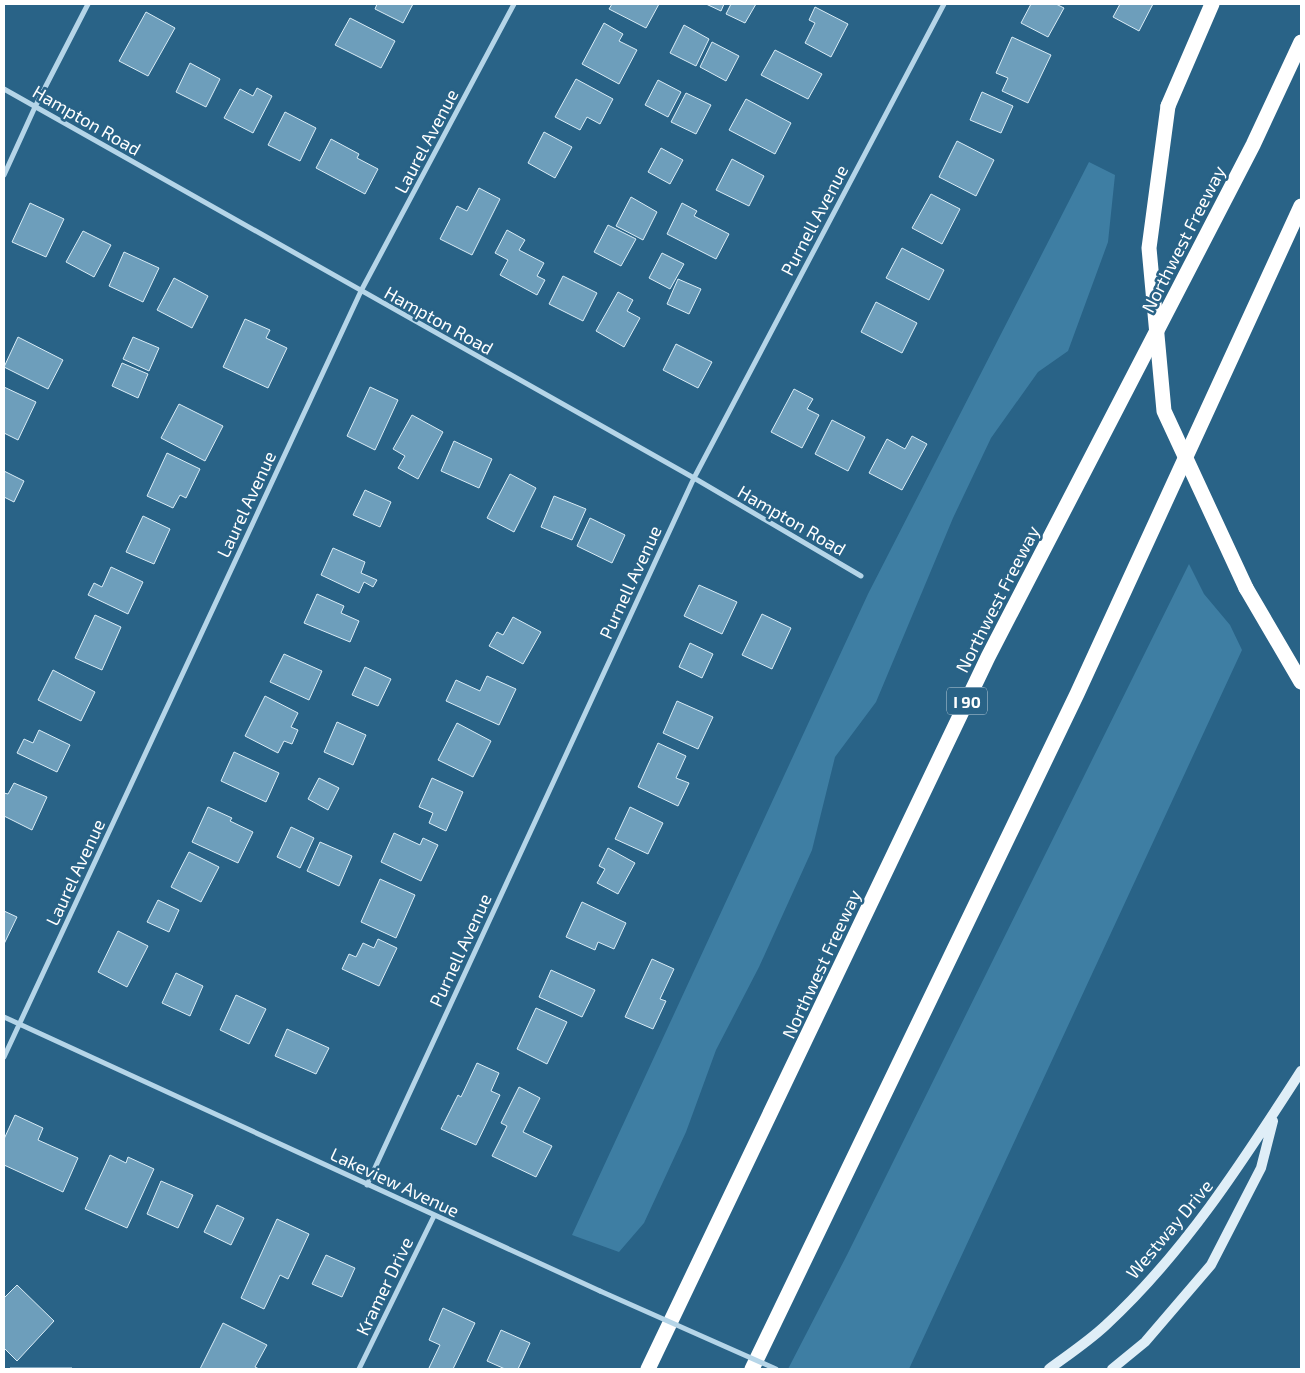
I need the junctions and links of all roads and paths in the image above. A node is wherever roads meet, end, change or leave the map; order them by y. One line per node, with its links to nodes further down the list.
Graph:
1 (88, 4): 7 (street)
2 (514, 4): 10 (street, Laurel Avenue)
3 (944, 4): 11 (street, Purnell Avenue)
4 (1212, 4): 13 (highway, bridge)
5 (1301, 42): 22 (highway, Northwest Freeway / I 90)
6 (4, 89): 7 (street, Hampton Road)
7 (35, 107): 8 (street); 10 (street, Hampton Road)
8 (4, 175)
9 (1301, 206): 23 (highway)
10 (361, 292): 11 (street, Hampton Road); 15 (street, Laurel Avenue)
11 (694, 478): 12 (street, Hampton Road); 19 (street, Purnell Avenue)
12 (861, 576)
13 (1301, 682)
14 (4, 1017): 15 (street, Lakeview Avenue)
15 (19, 1024): 16 (street, Laurel Avenue); 19 (street, Lakeview Avenue)
16 (4, 1057)
17 (1301, 1071): 18 (main road, Westway Drive)
18 (1275, 1113): 25 (main road, Westway Drive); 26 (main road, Westway Drive)
19 (367, 1185): 20 (street, Lakeview Avenue)
20 (434, 1216): 21 (street, Kramer Drive); 24 (street, Lakeview Avenue, bridge)
21 (359, 1369)
22 (648, 1369)
23 (752, 1369)
24 (776, 1369)
25 (1049, 1369)
26 (1112, 1369)

